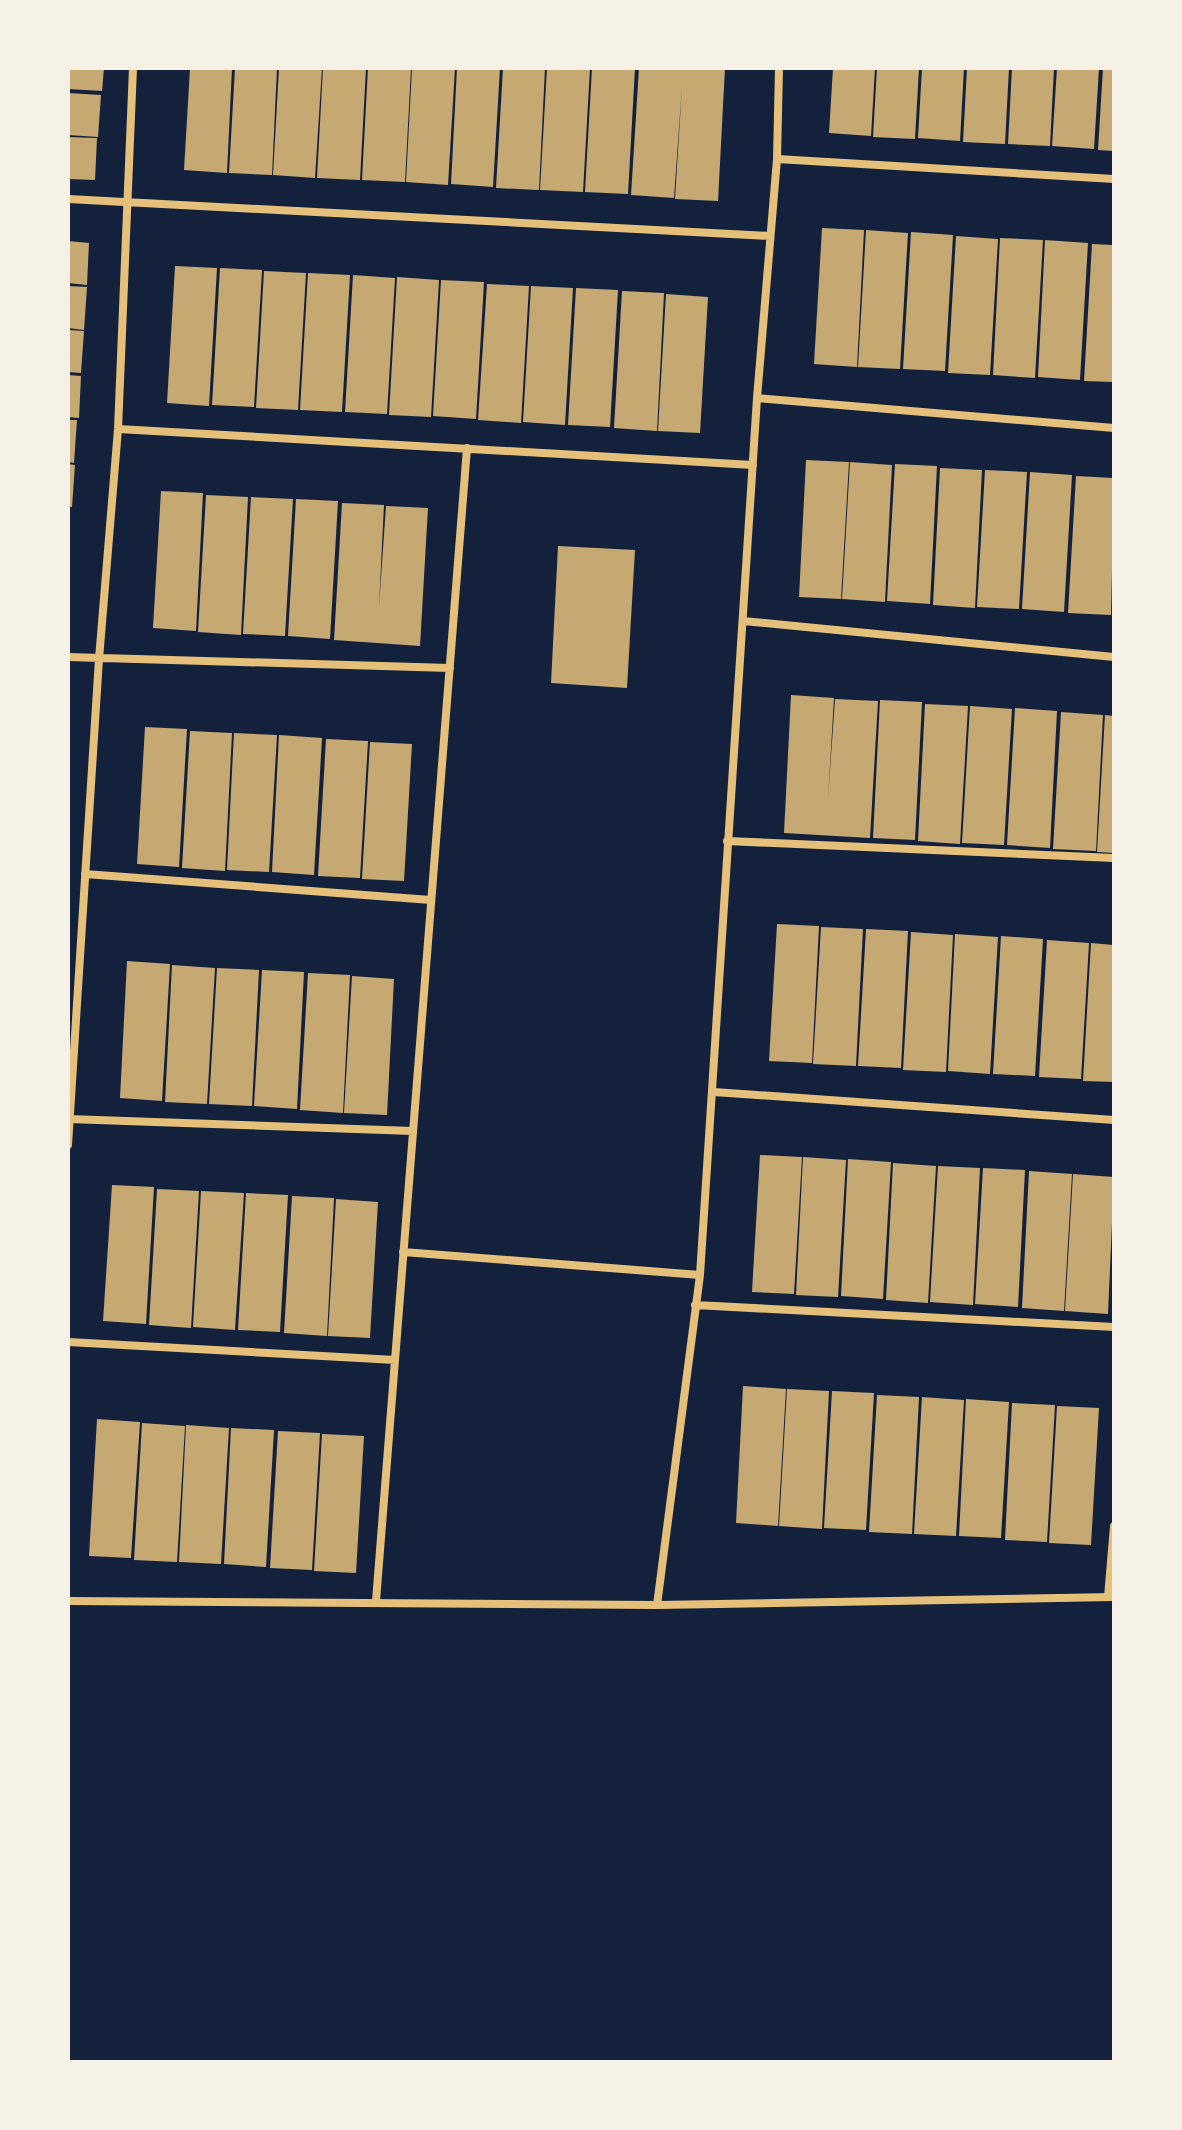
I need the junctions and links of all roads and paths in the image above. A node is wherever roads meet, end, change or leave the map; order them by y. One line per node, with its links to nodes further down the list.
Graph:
1 (133, 68): 6 (street)
2 (779, 68): 3 (street)
3 (777, 159): 4 (street); 7 (street)
4 (1114, 179)
5 (68, 199): 6 (street)
6 (128, 204): 7 (street); 10 (street)
7 (770, 236): 8 (street)
8 (757, 398): 9 (street); 12 (street)
9 (1114, 428)
10 (118, 429): 11 (street); 16 (street)
11 (467, 448): 12 (street); 17 (street)
12 (753, 465): 13 (street)
13 (743, 621): 15 (street); 18 (street)
14 (68, 657): 16 (street)
15 (1114, 657)
16 (99, 659): 17 (street); 20 (street)
17 (450, 668): 21 (street)
18 (727, 841): 19 (street); 22 (street)
19 (1114, 858)
20 (85, 874): 21 (street); 23 (street)
21 (431, 900): 25 (street)
22 (714, 1092): 24 (street); 28 (street)
23 (69, 1119): 25 (street); 26 (street)
24 (1114, 1120)
25 (413, 1131): 27 (street)
26 (68, 1145)
27 (403, 1252): 28 (street); 32 (street)
28 (700, 1275): 29 (street)
29 (695, 1305): 30 (street); 37 (street)
30 (1114, 1327)
31 (68, 1342): 32 (street)
32 (395, 1360): 36 (street)
33 (1114, 1526): 34 (street)
34 (1111, 1597): 37 (street)
35 (68, 1601): 36 (street)
36 (376, 1601): 37 (street)
37 (657, 1605)

